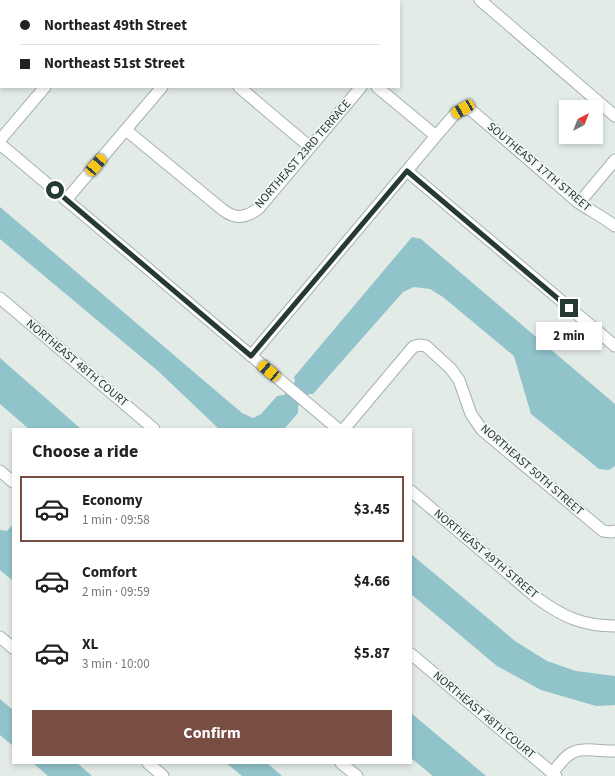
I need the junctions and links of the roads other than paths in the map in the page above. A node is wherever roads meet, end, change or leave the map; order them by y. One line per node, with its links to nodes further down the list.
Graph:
1 (480, 0): 7 (street)
2 (44, 88): 10 (street)
3 (161, 88): 8 (street)
4 (240, 88): 12 (street)
5 (360, 88): 12 (street, NORTHEAST 23RD TERRACE)
6 (378, 88): 9 (street)
7 (615, 116)
8 (126, 130): 12 (street, NORTHEAST 23RD TERRACE); 15 (street)
9 (436, 136): 14 (street); 16 (street, SOUTHEAST 17TH STREET)
10 (0, 140)
11 (0, 144): 15 (street)
12 (310, 147)
13 (615, 160): 16 (street)
14 (407, 171): 19 (street); 20 (street)
15 (66, 200): 20 (street)
16 (579, 203): 17 (street, SOUTHEAST 17TH STREET)
17 (611, 223)
18 (0, 298): 21 (street, NORTHEAST 48TH COURT)
19 (615, 346)
20 (251, 356): 22 (street)
21 (153, 428)
22 (337, 428)
23 (345, 428): 27 (street, NORTHEAST 50TH STREET)
24 (0, 471): 25 (street)
25 (12, 481)
26 (412, 492): 28 (street, NORTHEAST 49TH STREET)
27 (614, 532)
28 (615, 626)
29 (0, 638): 30 (street)
30 (12, 647)
31 (412, 655): 35 (street, NORTHEAST 48TH COURT)
32 (615, 751): 35 (street)
33 (149, 764): 36 (street)
34 (342, 764): 37 (street)
35 (554, 774)
36 (163, 776)
37 (357, 776)

